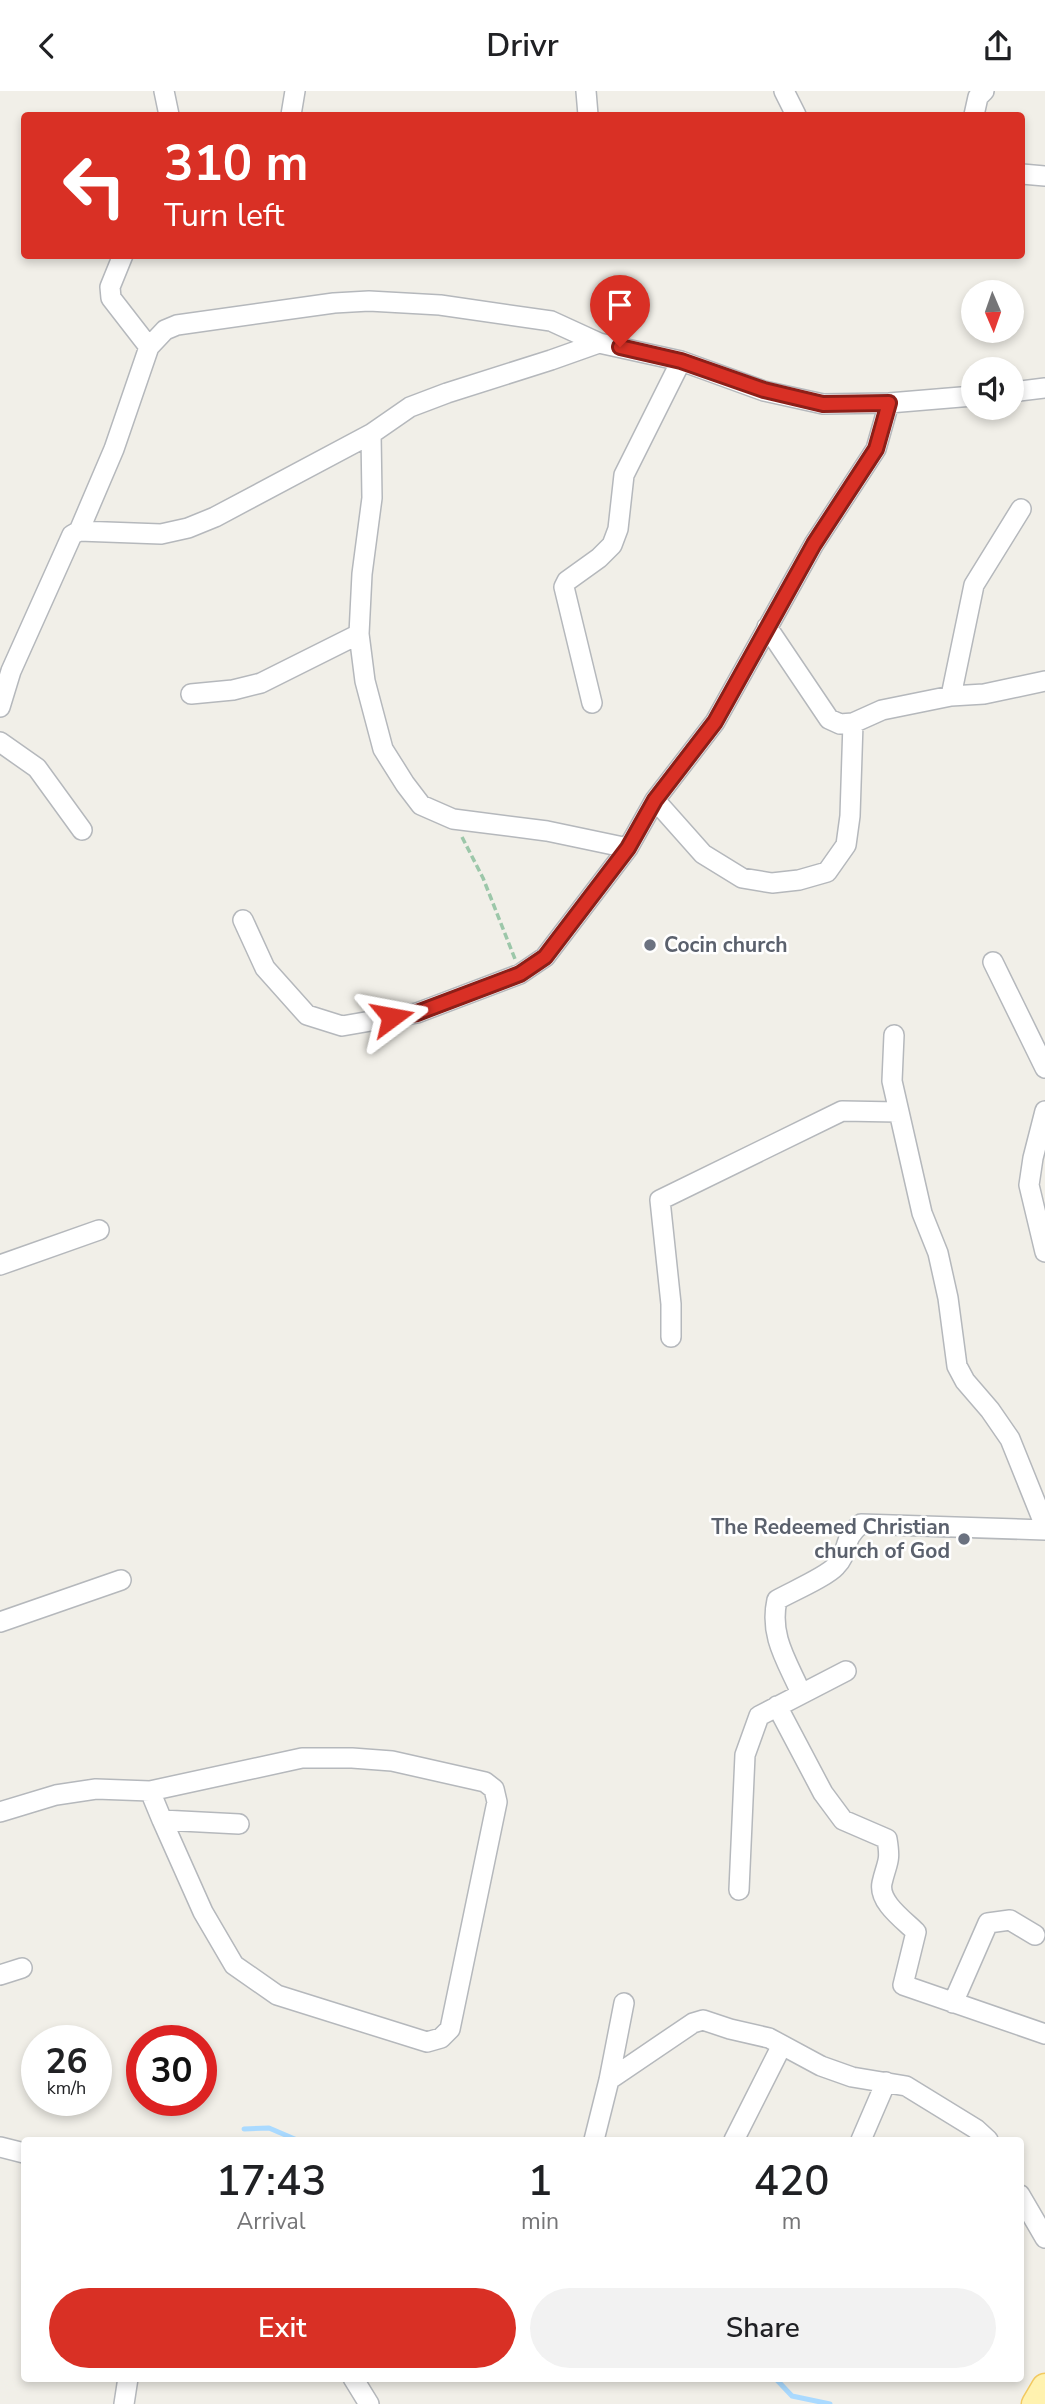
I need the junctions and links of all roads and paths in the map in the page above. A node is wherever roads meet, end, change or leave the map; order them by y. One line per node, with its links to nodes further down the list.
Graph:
1 (164, 91): 6 (street)
2 (295, 91): 7 (street)
3 (586, 91): 8 (street)
4 (784, 91): 9 (street)
5 (984, 91): 10 (street)
6 (168, 112)
7 (292, 112)
8 (588, 112)
9 (794, 112)
10 (975, 112)
11 (1025, 174): 12 (street)
12 (1045, 176)
13 (121, 259): 15 (street)
14 (599, 343): 15 (street); 16 (street); 21 (street)
15 (149, 347): 23 (street)
16 (681, 361): 20 (street); 29 (street)
17 (1045, 388): 18 (street)
18 (1024, 391)
19 (961, 397): 20 (street)
20 (889, 403): 24 (street)
21 (371, 434): 23 (street); 25 (street)
22 (1021, 509): 28 (street)
23 (79, 531): 30 (street)
24 (767, 627): 31 (street); 33 (street)
25 (359, 634): 27 (street); 34 (street)
26 (1045, 681): 28 (street)
27 (191, 694)
28 (951, 696): 31 (street)
29 (592, 703)
30 (0, 707)
31 (853, 723): 33 (street)
32 (0, 742): 35 (street)
33 (655, 800): 36 (street)
34 (453, 819): 36 (street); 39 (path)
35 (82, 830)
36 (628, 848): 39 (street)
37 (243, 920): 39 (street)
38 (992, 962): 41 (street)
39 (520, 974)
40 (894, 1035): 43 (street)
41 (1045, 1068)
42 (1045, 1111): 45 (street)
43 (898, 1112): 47 (street); 48 (street)
44 (99, 1230): 46 (street)
45 (1045, 1252)
46 (0, 1265)
47 (671, 1336)
48 (1045, 1528): 52 (street)
49 (121, 1580): 50 (street)
50 (0, 1622)
51 (846, 1671): 52 (street)
52 (801, 1693): 53 (street)
53 (777, 1706): 58 (street); 63 (street)
54 (150, 1791): 55 (street); 56 (street); 56 (street)
55 (0, 1812)
56 (162, 1820): 57 (street)
57 (239, 1824)
58 (739, 1890)
59 (1035, 1935): 63 (street)
60 (22, 1968): 61 (street)
61 (0, 1975)
62 (624, 2003): 66 (street)
63 (953, 2003): 64 (street)
64 (1045, 2034)
65 (782, 2045): 66 (street); 67 (street); 69 (street)
66 (609, 2080): 68 (street)
67 (886, 2083): 70 (street); 71 (street)
68 (595, 2137)
69 (736, 2137)
70 (862, 2137)
71 (985, 2137)
72 (0, 2147): 73 (street)
73 (21, 2152)
74 (1024, 2202): 75 (street)
75 (1045, 2238)
76 (127, 2382): 79 (street)
77 (355, 2382): 80 (street)
78 (1045, 2388): 81 (main road)
79 (124, 2404)
80 (369, 2404)
81 (1035, 2404)

